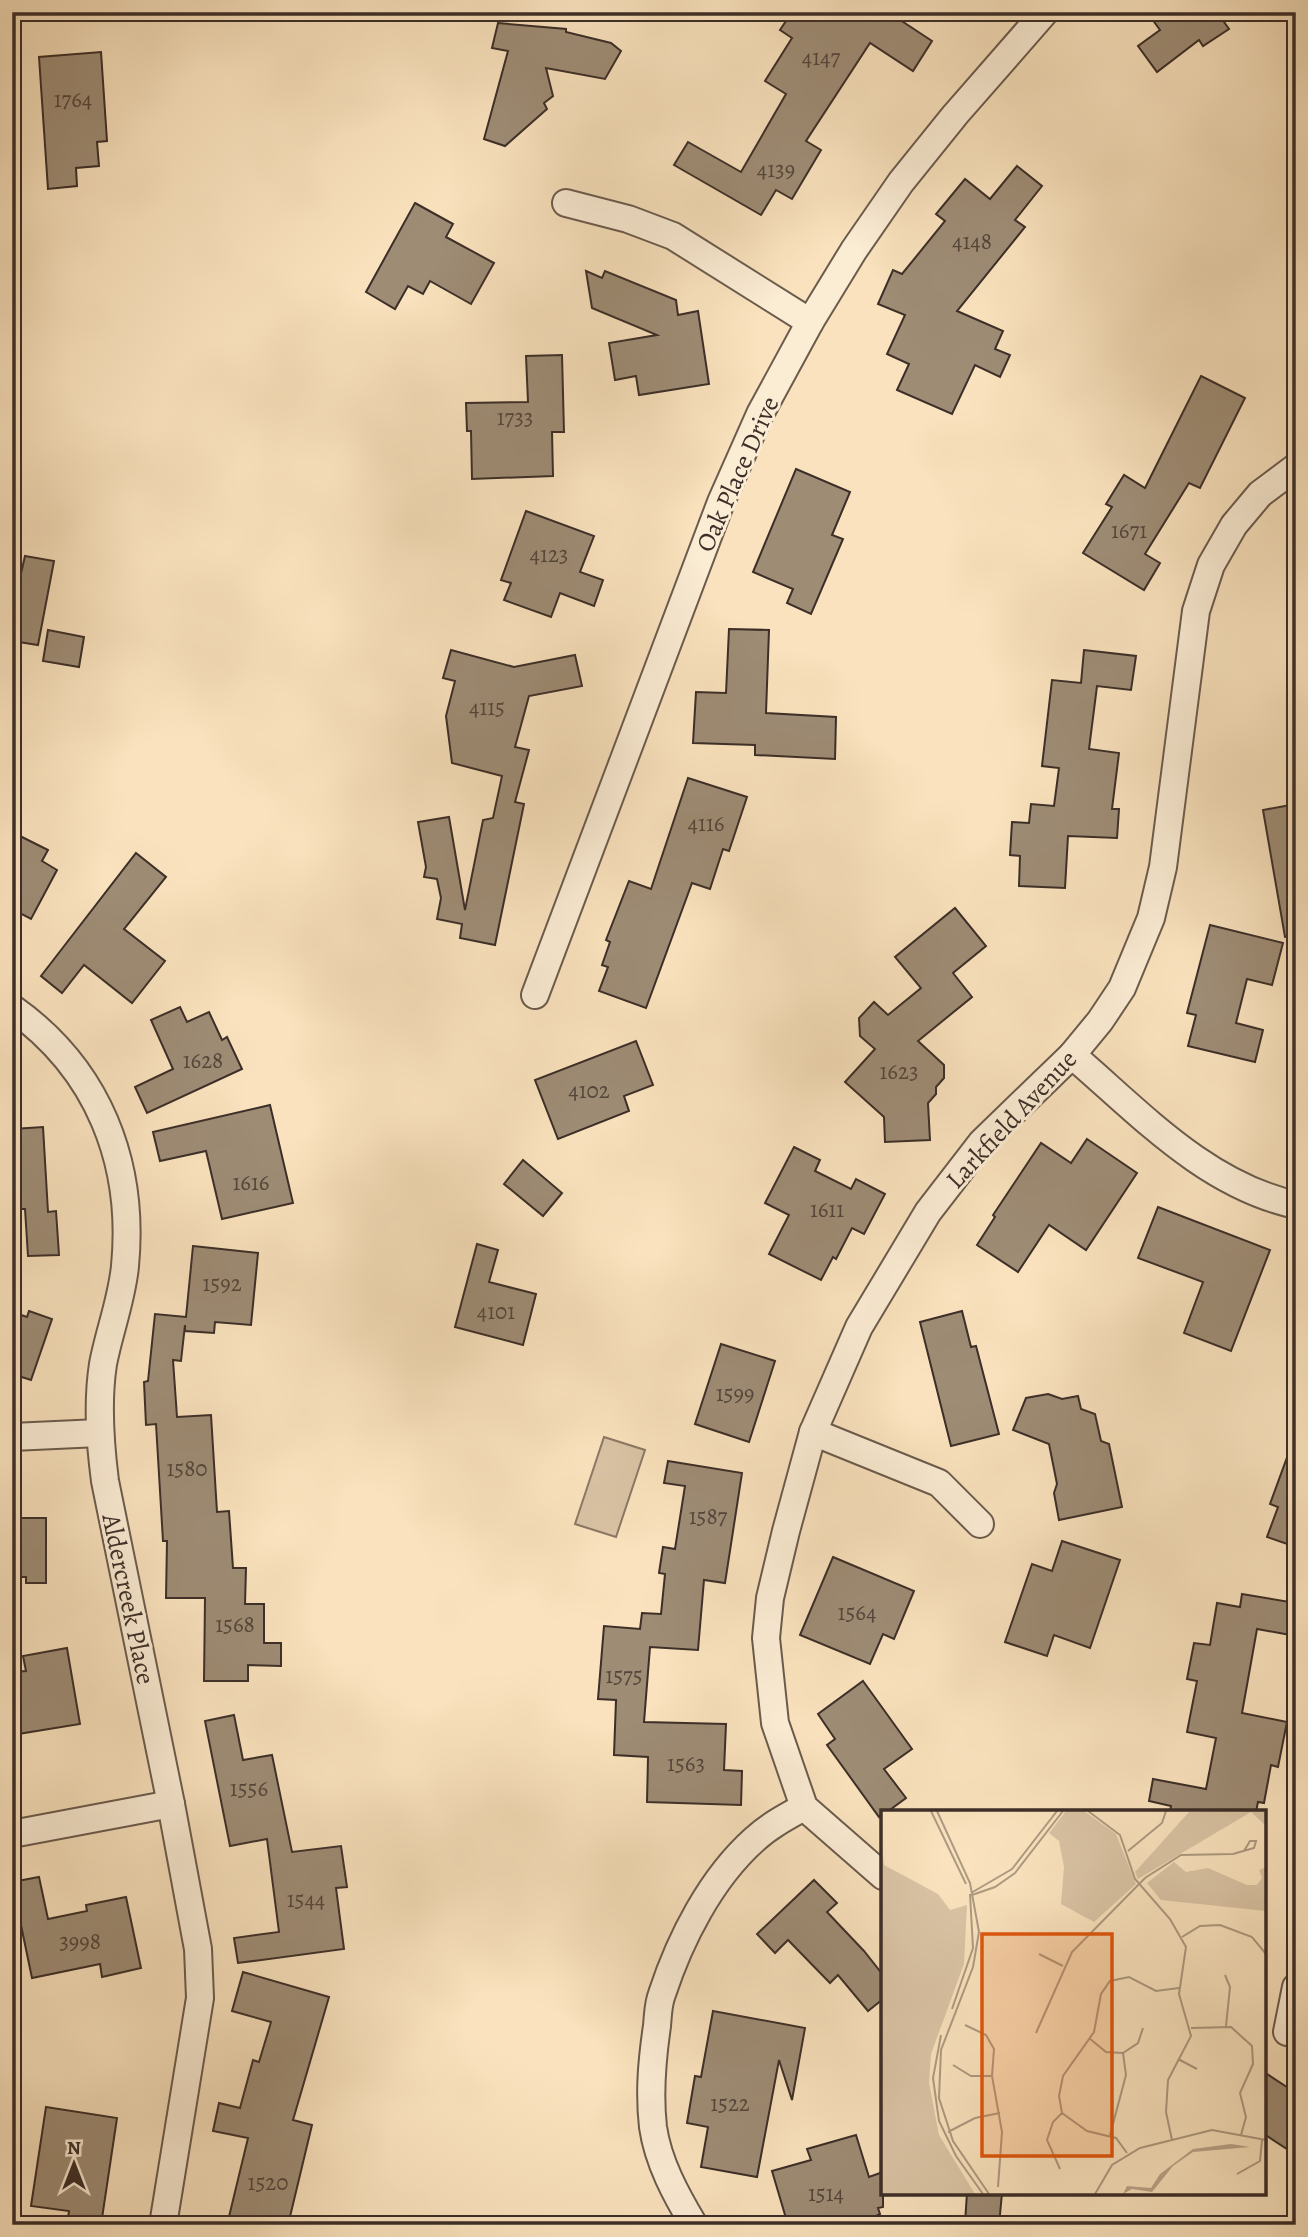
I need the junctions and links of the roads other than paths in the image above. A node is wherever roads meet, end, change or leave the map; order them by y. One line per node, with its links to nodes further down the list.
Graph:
1 (1045, 12): 3 (street, Oak Place Drive)
2 (566, 203): 3 (street)
3 (810, 322): 5 (street, Oak Place Drive)
4 (1296, 467): 7 (street, Larkfield Avenue)
5 (535, 995)
6 (12, 1008): 10 (street, Aldercreek Place)
7 (1072, 1055): 8 (street); 9 (street, Larkfield Avenue)
8 (1296, 1205)
9 (813, 1432): 12 (street); 14 (street, Larkfield Avenue)
10 (99, 1433): 11 (street); 13 (street, Aldercreek Place)
11 (12, 1437)
12 (980, 1524)
13 (172, 1804): 15 (street); 19 (street, Aldercreek Place)
14 (804, 1808): 16 (street); 20 (street)
15 (12, 1834)
16 (881, 1874)
17 (1296, 1987): 18 (street)
18 (1282, 2031)
19 (163, 2225)
20 (694, 2225)

